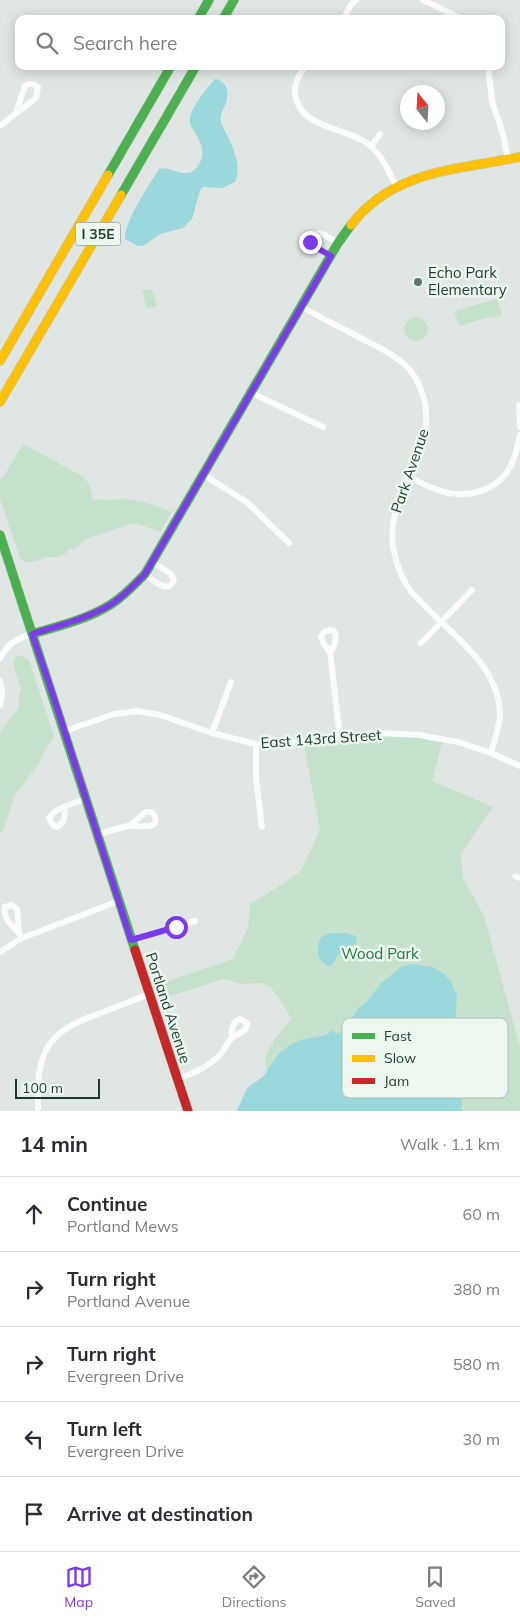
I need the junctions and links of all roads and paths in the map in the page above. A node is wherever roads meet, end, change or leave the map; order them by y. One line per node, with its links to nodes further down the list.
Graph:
1 (209, 0): 5 (main road)
2 (234, 0): 6 (main road)
3 (356, 0): 7 (street)
4 (423, 0): 8 (street)
5 (200, 15)
6 (225, 15)
7 (345, 15)
8 (454, 15)
9 (168, 70): 23 (main road, I 35E)
10 (194, 70): 25 (main road, I 35E)
11 (304, 70): 16 (street)
12 (488, 70): 18 (street)
13 (16, 113): 13 (street); 14 (street)
14 (0, 126)
15 (380, 134): 16 (street)
16 (371, 146): 19 (street)
17 (520, 157): 18 (main road)
18 (508, 160): 19 (main road)
19 (396, 186): 20 (main road)
20 (338, 243): 21 (main road); 21 (street)
21 (331, 256): 22 (main road)
22 (302, 308): 24 (main road); 31 (street, Park Avenue)
23 (0, 361)
24 (252, 394): 27 (street); 30 (main road)
25 (0, 402)
26 (518, 405): 28 (street)
27 (323, 427)
28 (520, 427)
29 (520, 435): 31 (street)
30 (204, 475): 33 (street); 34 (main road)
31 (409, 477): 37 (street, Park Avenue)
32 (0, 535): 38 (main road, Portland Avenue)
33 (289, 543)
34 (152, 562): 35 (main road); 35 (street)
35 (145, 574): 38 (main road)
36 (472, 590): 37 (street)
37 (441, 623): 39 (street); 49 (street, Park Avenue)
38 (32, 634): 41 (street); 45 (main road, Portland Avenue)
39 (422, 644)
40 (330, 652): 47 (street)
41 (0, 659)
42 (0, 681): 44 (street)
43 (231, 682): 46 (street)
44 (0, 705)
45 (65, 731): 46 (street, East 143rd Street); 51 (main road, Portland Avenue)
46 (212, 733): 48 (street, East 143rd Street)
47 (340, 737): 48 (street, East 143rd Street); 49 (street, East 143rd Street)
48 (256, 744): 54 (street)
49 (491, 753): 50 (street, East 143rd Street)
50 (520, 766)
51 (85, 799): 52 (street); 55 (main road, Portland Avenue)
52 (64, 807)
53 (129, 826): 55 (street)
54 (262, 827)
55 (97, 835): 56 (main road, Portland Avenue)
56 (119, 901): 58 (main road, Portland Avenue); 59 (street)
57 (195, 921): 58 (street)
58 (131, 940): 60 (main road, Portland Avenue)
59 (0, 952)
60 (149, 994): 62 (main road, Portland Avenue); 63 (street)
61 (232, 1037): 62 (street)
62 (177, 1079): 64 (main road, Portland Avenue)
63 (38, 1111)
64 (188, 1111)

